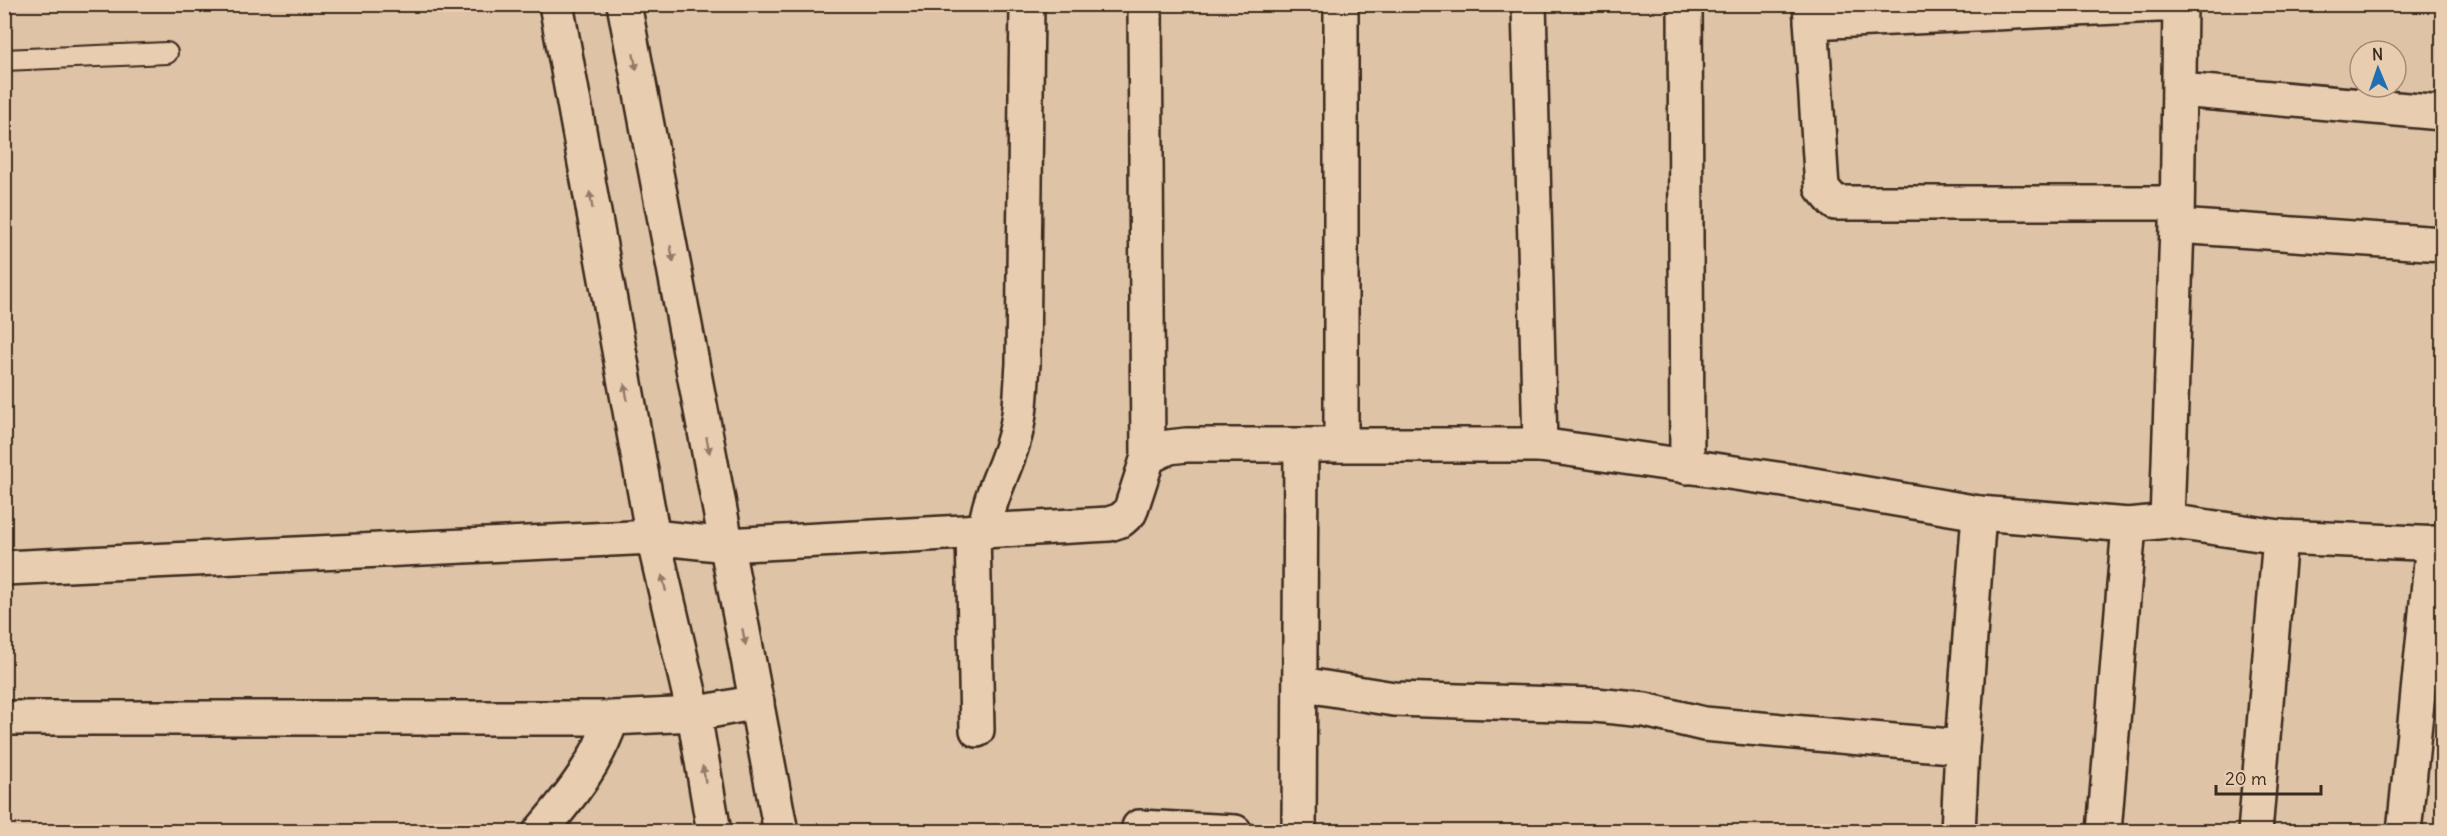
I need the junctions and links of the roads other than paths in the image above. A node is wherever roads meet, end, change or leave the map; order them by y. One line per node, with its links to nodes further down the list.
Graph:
1 (556, 4): 25 (street, one-way to 1)
2 (624, 4): 28 (street, one-way to 28)
3 (1027, 4): 24 (street)
4 (1145, 4): 19 (street)
5 (1341, 4): 17 (street)
6 (1529, 4): 18 (street)
7 (1685, 4): 20 (street)
8 (2179, 4): 9 (street); 12 (street)
9 (1810, 13): 14 (street)
10 (166, 52): 11 (lane)
11 (4, 60)
12 (2180, 90): 13 (street); 14 (street)
13 (2442, 113)
14 (2177, 214): 15 (street); 22 (street)
15 (2442, 244)
16 (1301, 445): 17 (street); 19 (street); 30 (street)
17 (1341, 445): 18 (street)
18 (1540, 445): 20 (street)
19 (1148, 457): 24 (street)
20 (1687, 467): 21 (street)
21 (1979, 513): 23 (street); 36 (street)
22 (2167, 521): 23 (street); 26 (street)
23 (2129, 525): 44 (street)
24 (979, 531): 28 (street); 35 (street)
25 (653, 537): 28 (street); 29 (street); 32 (street, one-way to 25)
26 (2280, 537): 27 (street); 45 (street)
27 (2438, 543): 46 (street)
28 (727, 545): 31 (street, one-way to 31)
29 (4, 568)
30 (1300, 684): 36 (street); 42 (street)
31 (757, 702): 32 (street); 40 (street)
32 (694, 714): 34 (street); 39 (street, one-way to 32)
33 (4, 718): 34 (street)
34 (612, 718): 38 (street)
35 (977, 730)
36 (1962, 747): 43 (street)
37 (1139, 827): 41 (street)
38 (540, 831)
39 (714, 831)
40 (781, 831)
41 (1235, 831)
42 (1299, 831)
43 (1958, 831)
44 (2104, 831)
45 (2255, 831)
46 (2404, 831)

